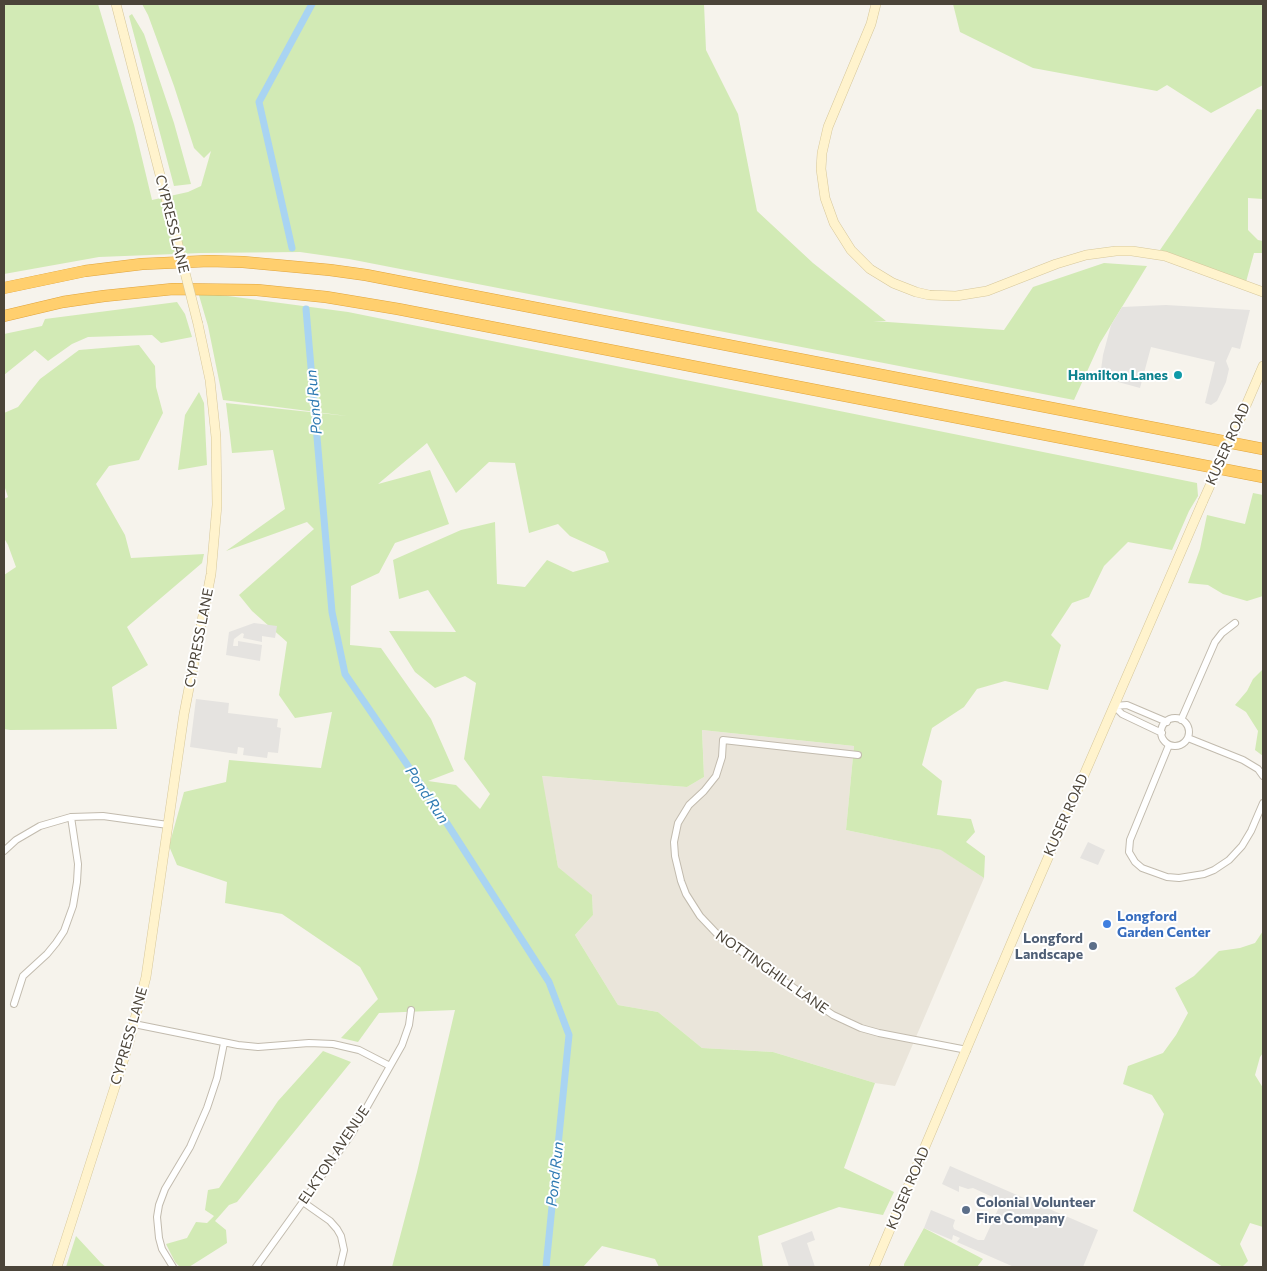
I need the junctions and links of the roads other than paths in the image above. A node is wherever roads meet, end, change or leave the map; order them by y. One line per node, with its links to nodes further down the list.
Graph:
1 (116, 4): 20 (street, CYPRESS LANE, bridge)
2 (876, 4): 4 (street)
3 (4, 288): 7 (highway)
4 (1263, 292)
5 (4, 316): 8 (highway)
6 (1263, 366): 10 (street, KUSER ROAD, bridge)
7 (1263, 450)
8 (1263, 477)
9 (1235, 623): 11 (street)
10 (1114, 706): 12 (street); 13 (street); 26 (street, KUSER ROAD)
11 (1182, 720): 12 (street); 14 (street)
12 (1167, 722): 13 (street)
13 (1162, 733): 15 (street)
14 (1188, 738): 15 (street); 17 (street)
15 (1169, 745): 18 (street)
16 (858, 755): 26 (street, NOTTINGHILL LANE)
17 (1263, 776)
18 (1263, 803)
19 (71, 817): 20 (street); 21 (street); 22 (street)
20 (168, 826): 24 (street, CYPRESS LANE)
21 (4, 849)
22 (14, 1004)
23 (411, 1010): 27 (street, ELKTON AVENUE)
24 (134, 1024): 25 (street); 29 (street, CYPRESS LANE)
25 (224, 1043): 27 (street); 30 (street)
26 (967, 1050): 33 (street, KUSER ROAD)
27 (390, 1066): 28 (street, ELKTON AVENUE)
28 (303, 1202): 31 (street, ELKTON AVENUE); 32 (street)
29 (57, 1267)
30 (172, 1267)
31 (256, 1267)
32 (340, 1267)
33 (874, 1267)

